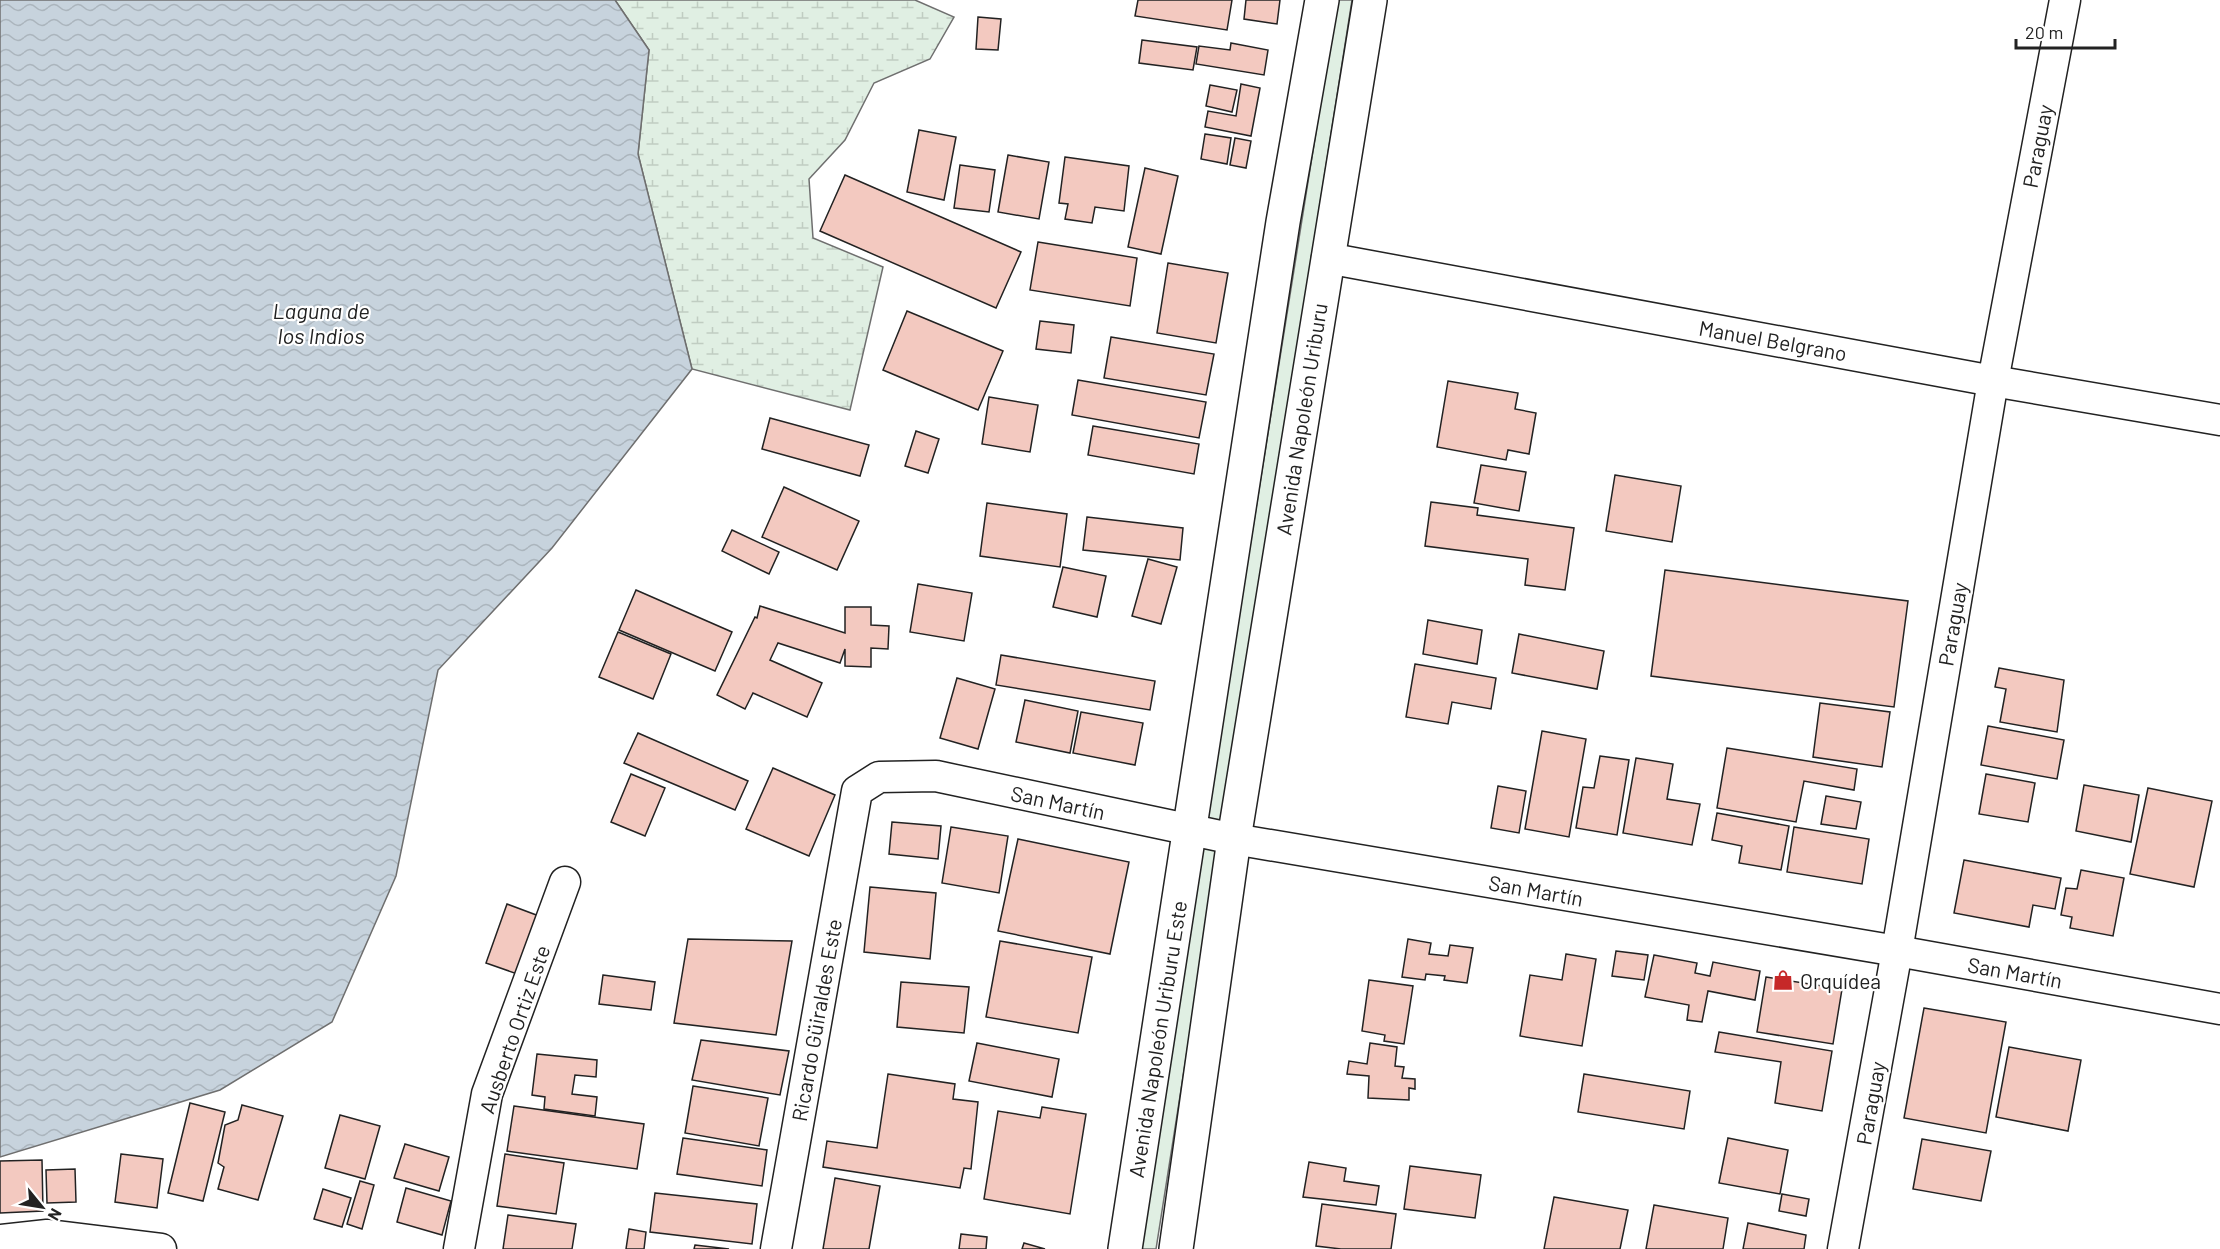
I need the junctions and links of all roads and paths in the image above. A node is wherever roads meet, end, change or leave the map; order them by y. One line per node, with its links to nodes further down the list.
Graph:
1 (1322, 0): 8 (main road)
2 (1370, 0): 4 (main road, Avenida Napoleón Uriburu)
3 (2065, 0): 5 (street, Paraguay)
4 (1327, 258): 5 (street, Manuel Belgrano); 9 (main road, Avenida Napoleón Uriburu)
5 (1993, 381): 6 (street, Manuel Belgrano); 11 (street, Paraguay)
6 (2220, 420)
7 (857, 792): 8 (street, San Martín); 16 (street, Ricardo Güiraldes Este)
8 (1189, 830): 9 (street, San Martín); 17 (main road, Avenida Napoleón Uriburu Este)
9 (1233, 838): 11 (street, San Martín); 18 (main road)
10 (565, 882): 15 (street, Ausberto Ortiz Este)
11 (1897, 951): 12 (street, San Martín); 19 (street, Paraguay)
12 (2220, 1009)
13 (0, 1240): 14 (street)
14 (161, 1249)
15 (459, 1249)
16 (776, 1249)
17 (1125, 1249)
18 (1176, 1249)
19 (1843, 1249)

